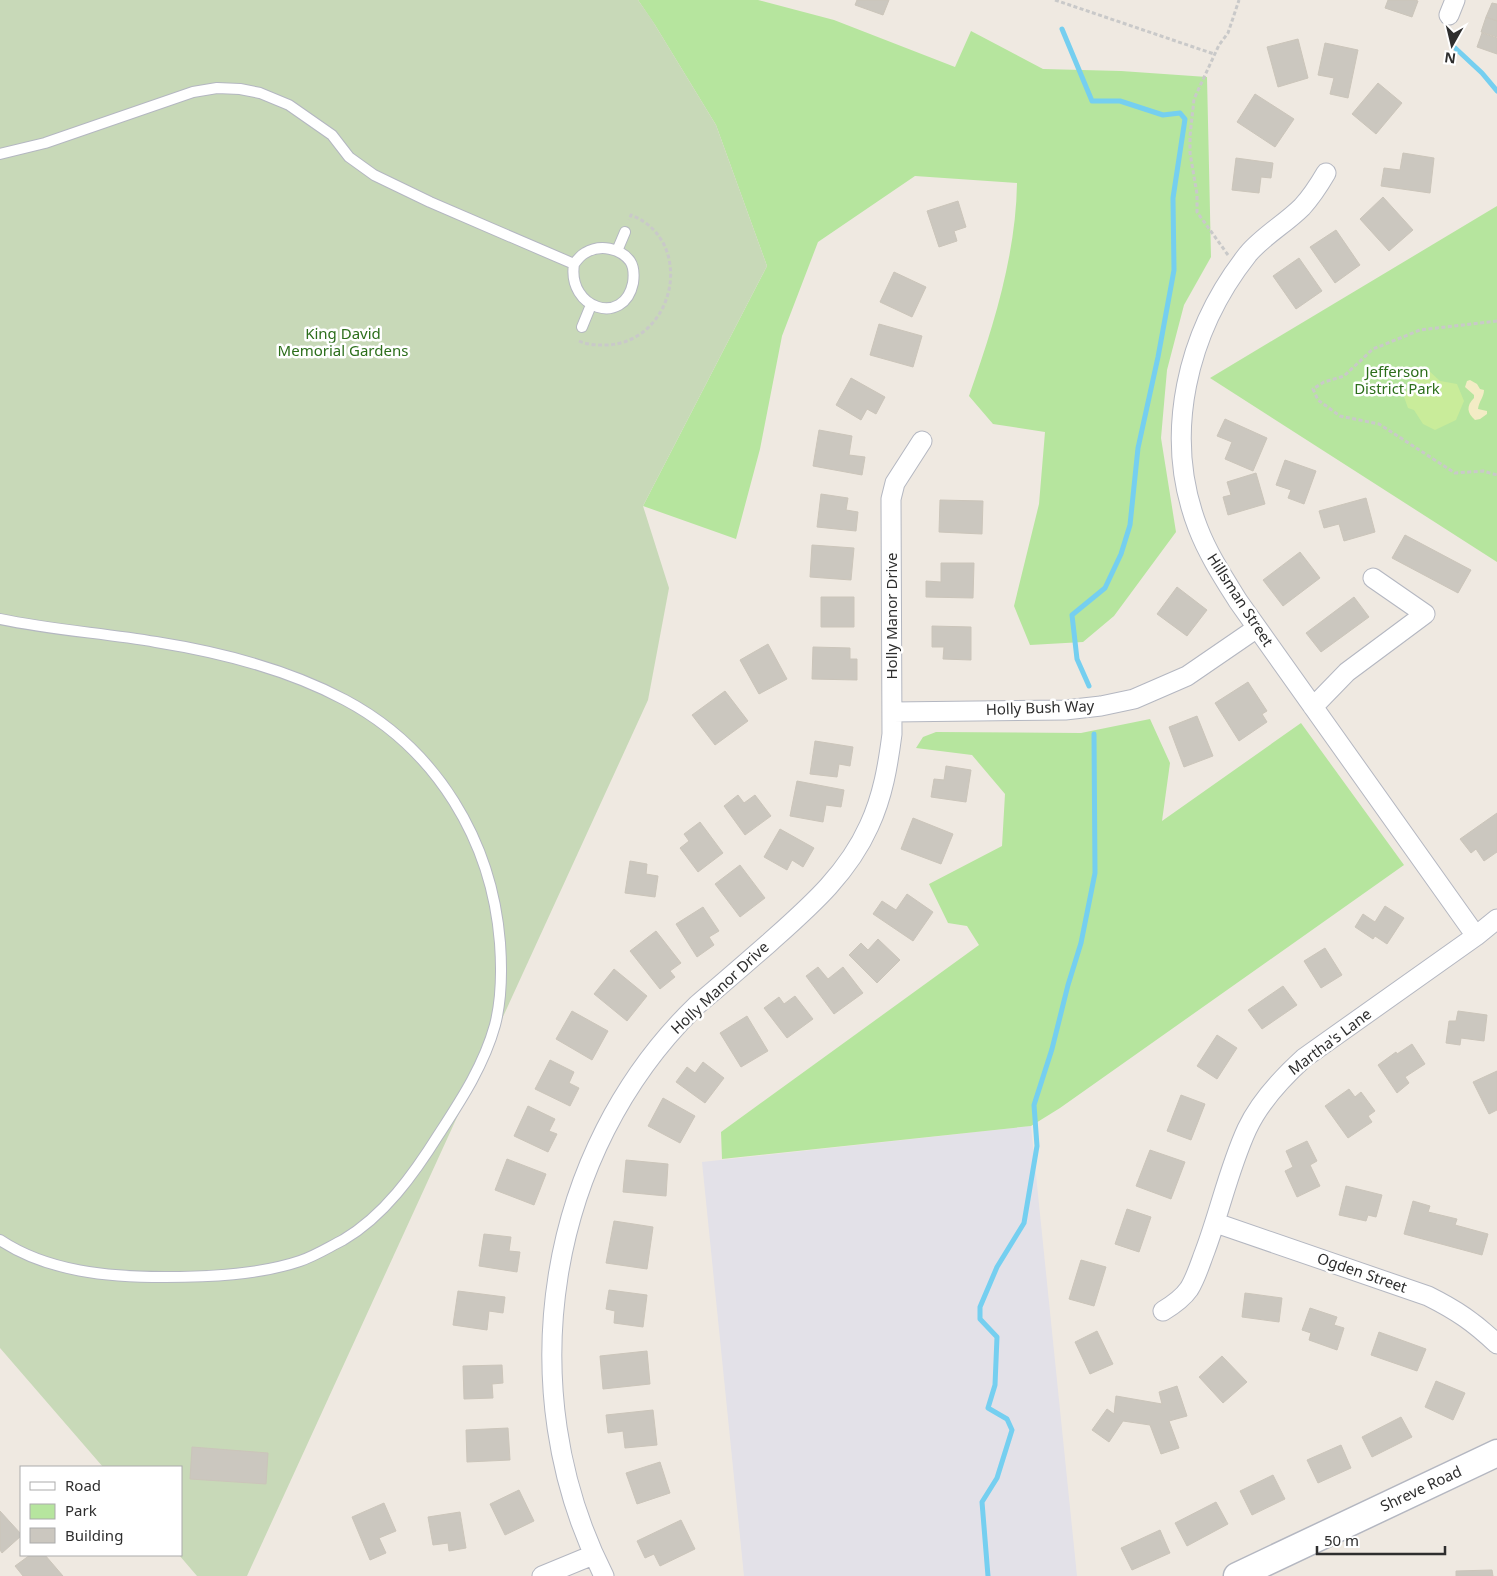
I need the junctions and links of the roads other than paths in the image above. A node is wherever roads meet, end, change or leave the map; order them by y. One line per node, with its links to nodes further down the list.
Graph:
1 (0, 154): 5 (lane)
2 (1326, 173): 11 (street, Hillsman Street)
3 (625, 232): 4 (lane)
4 (617, 251): 5 (lane); 6 (lane)
5 (574, 264): 6 (lane)
6 (591, 305): 7 (lane)
7 (582, 327)
8 (922, 441): 13 (street, Holly Manor Drive)
9 (1373, 578): 12 (street)
10 (0, 619): 17 (lane)
11 (1257, 628): 12 (street, Hillsman Street); 13 (street, Holly Bush Way)
12 (1313, 706): 15 (street, Hillsman Street)
13 (892, 712): 21 (street, Holly Manor Drive)
14 (1497, 919): 15 (street, Martha's Lane)
15 (1476, 936): 16 (street, Martha's Lane)
16 (1216, 1222): 18 (street, Martha's Lane); 19 (street, Ogden Street)
17 (0, 1240)
18 (1163, 1311)
19 (1497, 1344)
20 (1497, 1453): 24 (main road, Shreve Road)
21 (593, 1555): 22 (street); 23 (street, Holly Manor Drive)
22 (542, 1576)
23 (604, 1576)
24 (1237, 1576)

